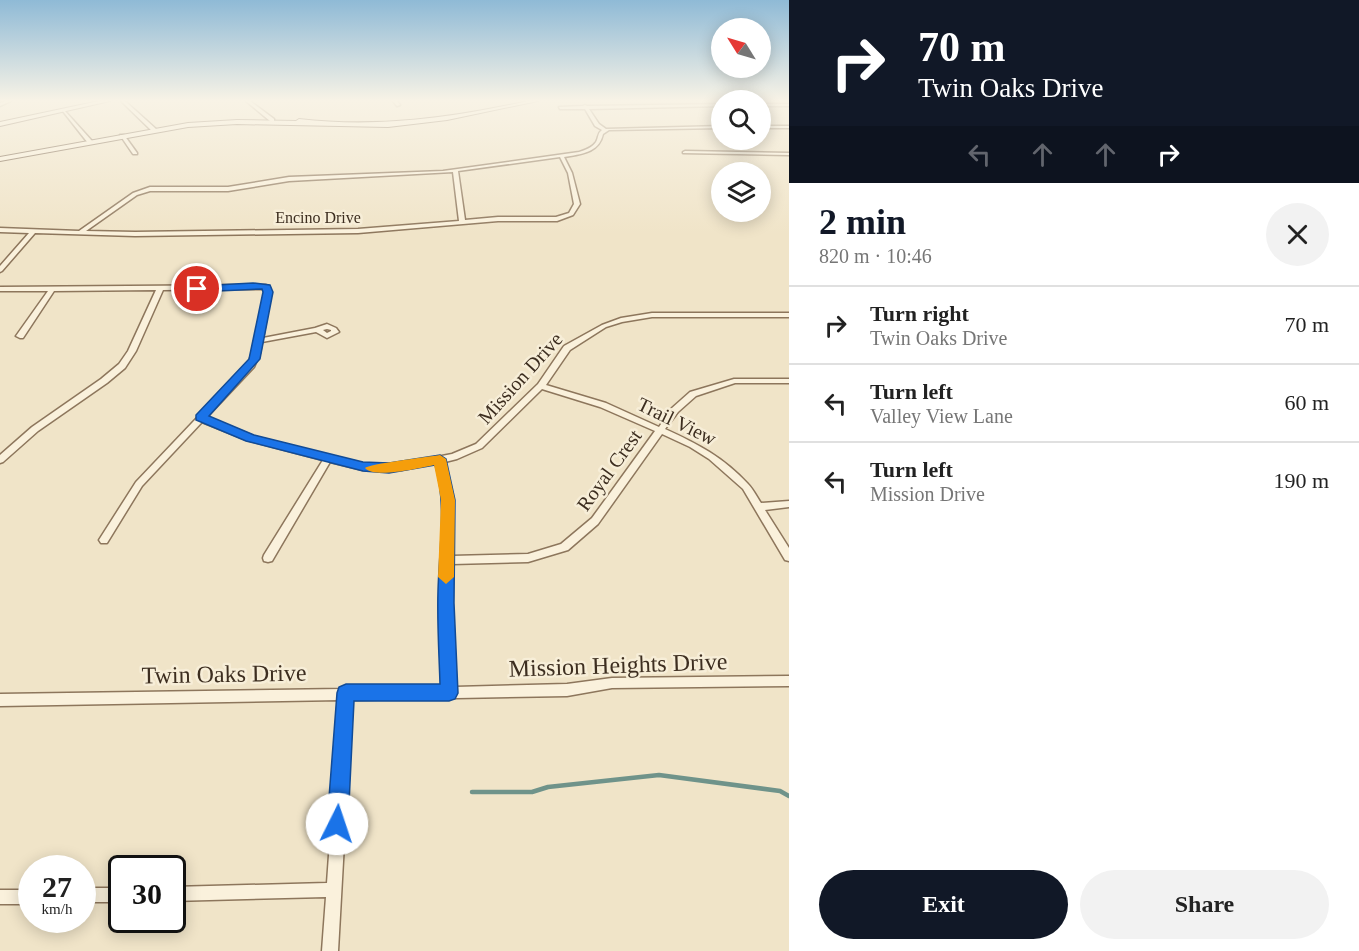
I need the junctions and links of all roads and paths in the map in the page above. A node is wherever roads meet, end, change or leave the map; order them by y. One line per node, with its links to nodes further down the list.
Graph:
1 (72, 145): 8 (main road)
2 (129, 145): 5 (street)
3 (596, 145): 7 (street)
4 (686, 152): 6 (street)
5 (135, 153)
6 (789, 154)
7 (562, 157): 9 (street); 10 (street, Encino Drive)
8 (0, 159)
9 (455, 171): 10 (street); 13 (street)
10 (462, 222): 13 (street, Encino Drive)
11 (0, 230): 12 (street, Encino Drive)
12 (34, 230): 13 (street, Encino Drive); 14 (street)
13 (81, 232)
14 (0, 270)
15 (0, 289): 16 (street)
16 (52, 289): 17 (street); 20 (street)
17 (160, 289): 21 (street); 28 (street)
18 (789, 315): 23 (street, Mission Drive)
19 (317, 330): 21 (street)
20 (20, 336)
21 (258, 341): 24 (street)
22 (789, 381): 25 (street, Royal Crest)
23 (541, 386): 25 (street, Trail View); 27 (street, Mission Drive)
24 (201, 418): 26 (street, Mission Drive); 31 (street)
25 (659, 430): 30 (street, Trail View); 34 (street, Royal Crest)
26 (328, 458): 27 (street, Mission Drive); 33 (street)
27 (440, 459): 34 (street)
28 (0, 460)
29 (789, 504): 30 (street)
30 (759, 507): 32 (street, Trail View)
31 (104, 540)
32 (789, 557)
33 (268, 558)
34 (447, 560): 37 (street)
35 (789, 681): 37 (street, Mission Heights Drive)
36 (346, 693): 37 (street, Twin Oaks Drive); 38 (street, Twin Oaks Drive); 39 (street)
37 (449, 693)
38 (0, 700)
39 (333, 890): 40 (street); 43 (street)
40 (186, 894)
41 (0, 897): 42 (street)
42 (18, 897)
43 (330, 951)

